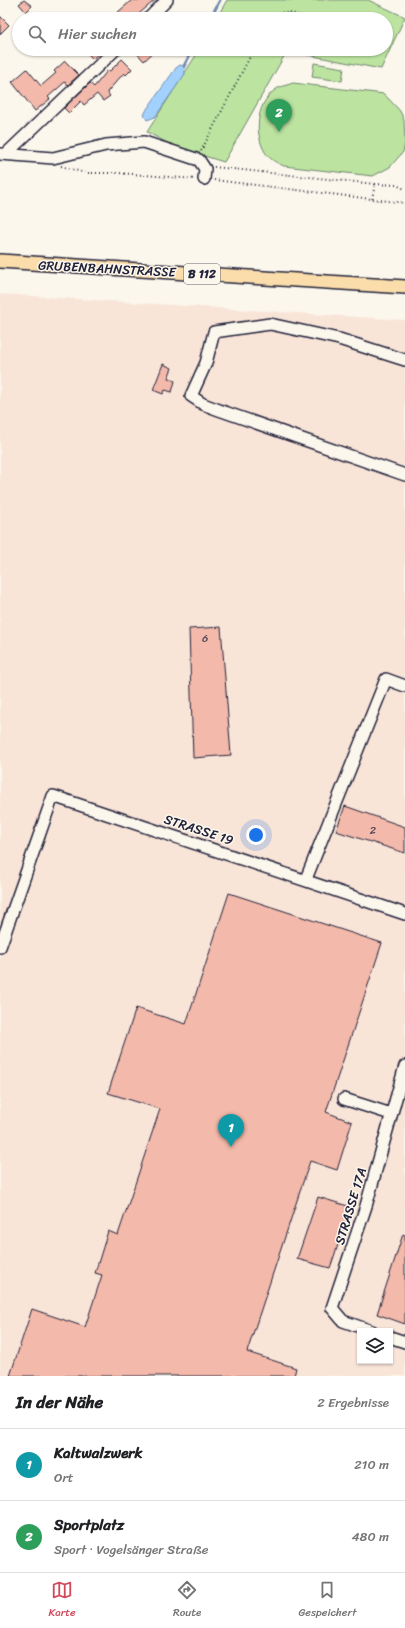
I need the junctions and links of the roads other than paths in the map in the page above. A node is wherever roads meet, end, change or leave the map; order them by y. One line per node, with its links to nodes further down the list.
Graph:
1 (167, 0): 2 (street)
2 (155, 12)
3 (108, 56): 4 (street)
4 (3, 154): 5 (street)
5 (205, 174)
6 (0, 261): 7 (main road, GRUBENBAHNSTRASSE / B 112)
7 (405, 287)
8 (405, 360): 9 (street)
9 (405, 475)
10 (405, 686): 11 (street)
11 (306, 879): 12 (street, STRASSE 19); 13 (street, STRASSE 19)
12 (405, 914)
13 (0, 947)
14 (405, 1066): 16 (street, STRASSE 17A)
15 (344, 1099): 16 (street)
16 (391, 1114): 17 (street, STRASSE 17A)
17 (363, 1328)
18 (393, 1339): 19 (street)
19 (405, 1342)

